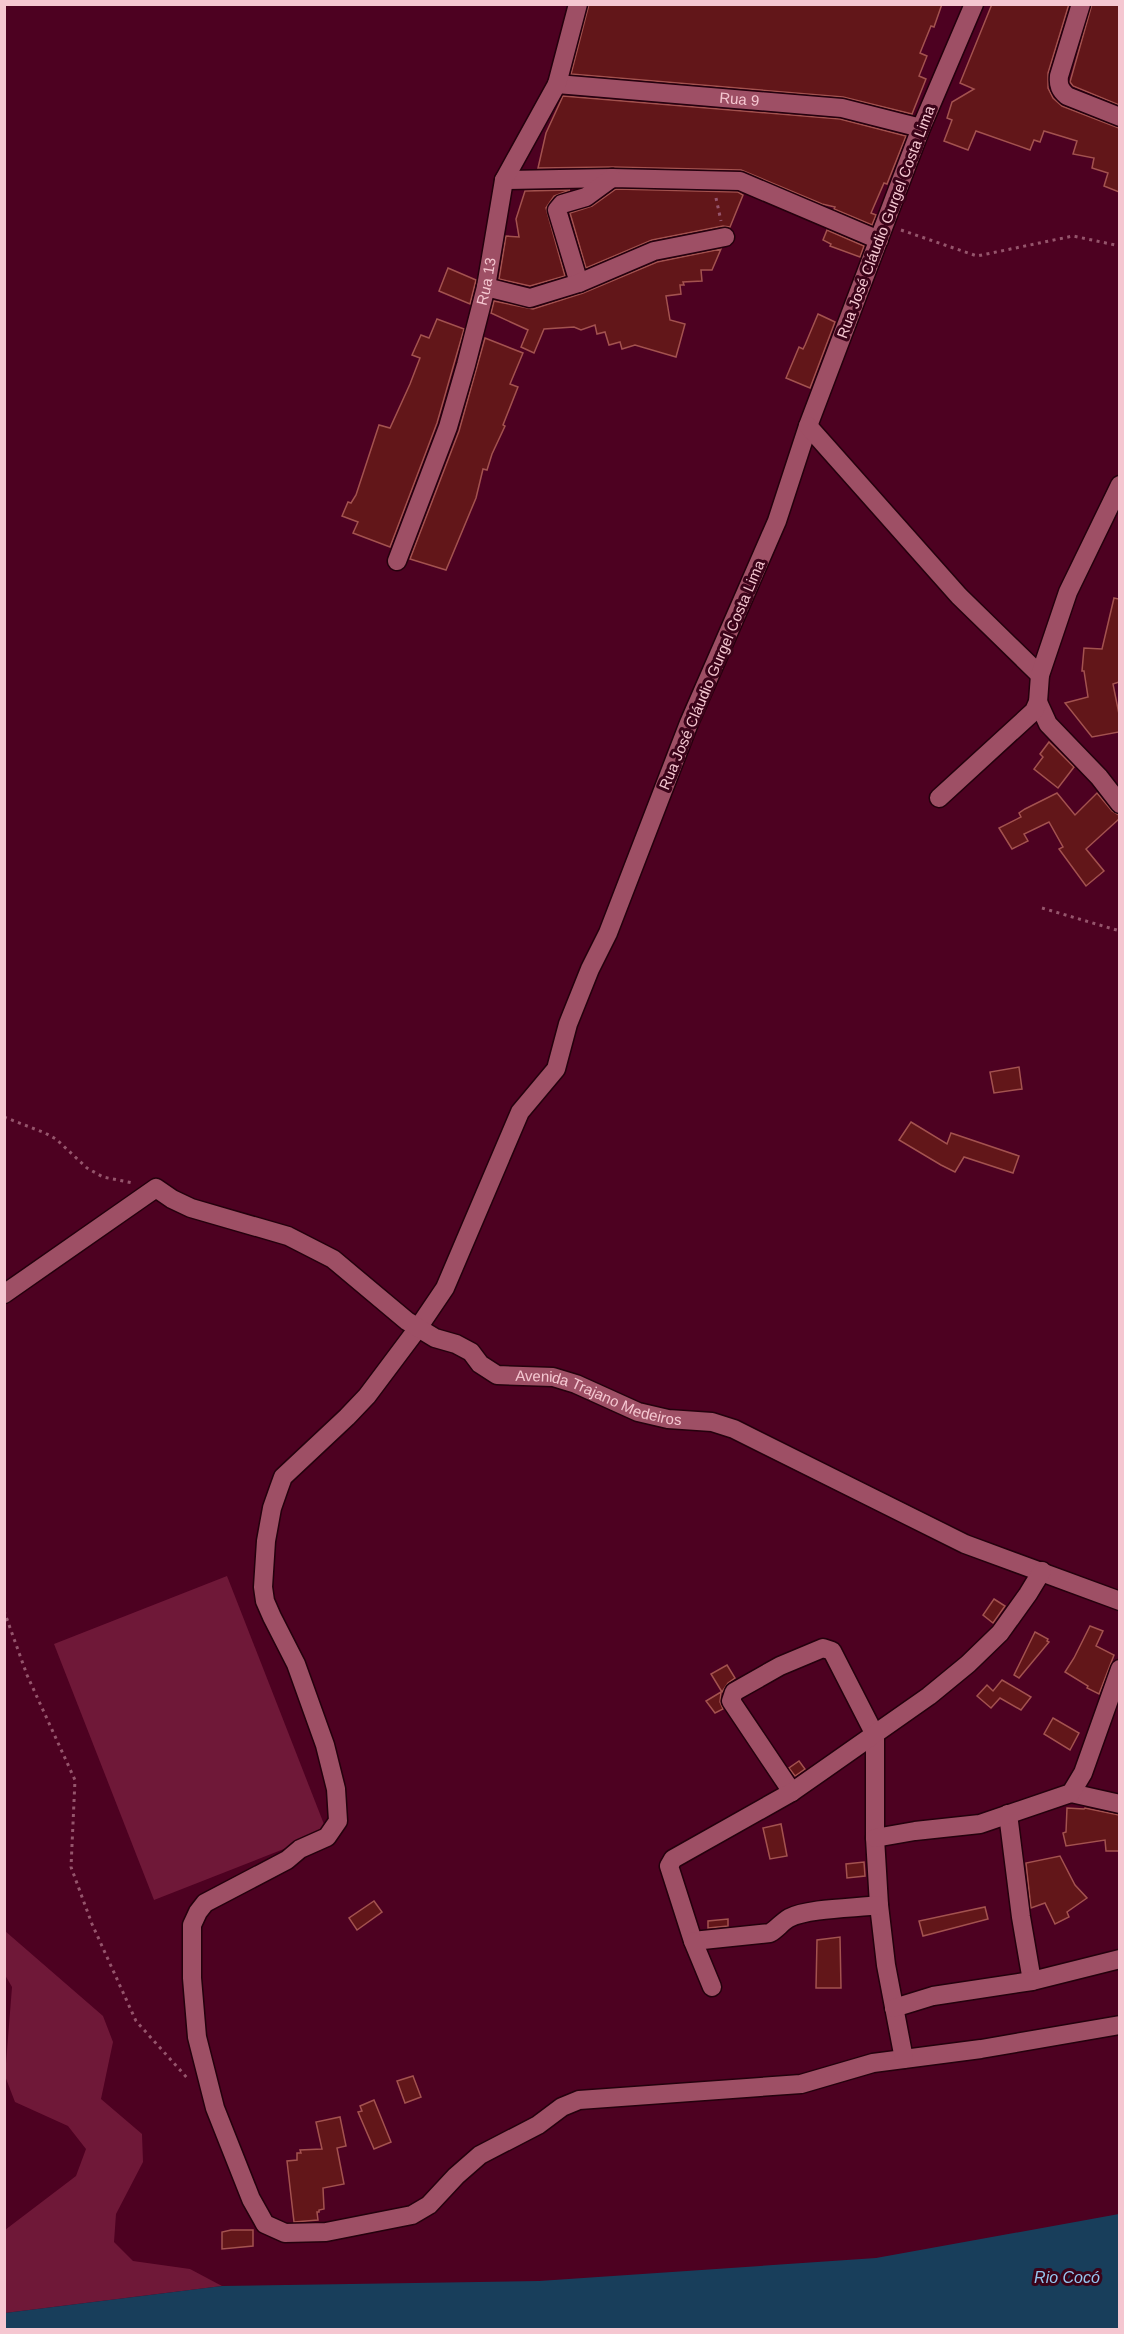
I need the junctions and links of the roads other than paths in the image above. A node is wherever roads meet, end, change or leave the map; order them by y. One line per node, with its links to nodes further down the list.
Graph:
1 (578, 4): 4 (street, Rua 13)
2 (974, 4): 6 (street, Rua José Cláudio Gurgel Costa Lima)
3 (1081, 4): 5 (street)
4 (557, 84): 6 (street, Rua 9); 8 (street, Rua 13)
5 (1119, 117)
6 (921, 128): 9 (street, Rua José Cláudio Gurgel Costa Lima)
7 (612, 178): 8 (street); 9 (street); 11 (street)
8 (504, 180): 12 (street, Rua 13)
9 (882, 232): 13 (street, Rua José Cláudio Gurgel Costa Lima)
10 (725, 237): 11 (street)
11 (579, 283): 12 (street)
12 (486, 287): 15 (street, Rua 13)
13 (808, 426): 16 (street); 21 (street, Rua José Cláudio Gurgel Costa Lima)
14 (1119, 485): 16 (street)
15 (397, 561)
16 (1040, 675): 17 (street)
17 (1038, 702): 18 (street); 19 (street)
18 (939, 798)
19 (1119, 804)
20 (4, 1294): 21 (street, Avenida Trajano Medeiros)
21 (418, 1328): 22 (street, Avenida Trajano Medeiros); 38 (street, Rua José Cláudio Gurgel Costa Lima)
22 (1042, 1571): 23 (street, Avenida Trajano Medeiros); 25 (street)
23 (1119, 1601)
24 (1119, 1670): 27 (street)
25 (875, 1736): 26 (street); 26 (street); 30 (street)
26 (792, 1792): 32 (street)
27 (1071, 1793): 28 (street); 29 (street)
28 (1119, 1804)
29 (1008, 1814): 30 (street); 34 (street)
30 (875, 1838): 31 (street)
31 (879, 1905): 32 (street); 36 (street)
32 (693, 1941): 35 (street)
33 (1119, 1959): 34 (street)
34 (1032, 1981): 36 (street)
35 (712, 1987)
36 (894, 2008): 38 (street)
37 (1119, 2025): 38 (street, Rua José Cláudio Gurgel Costa Lima)
38 (904, 2059)

